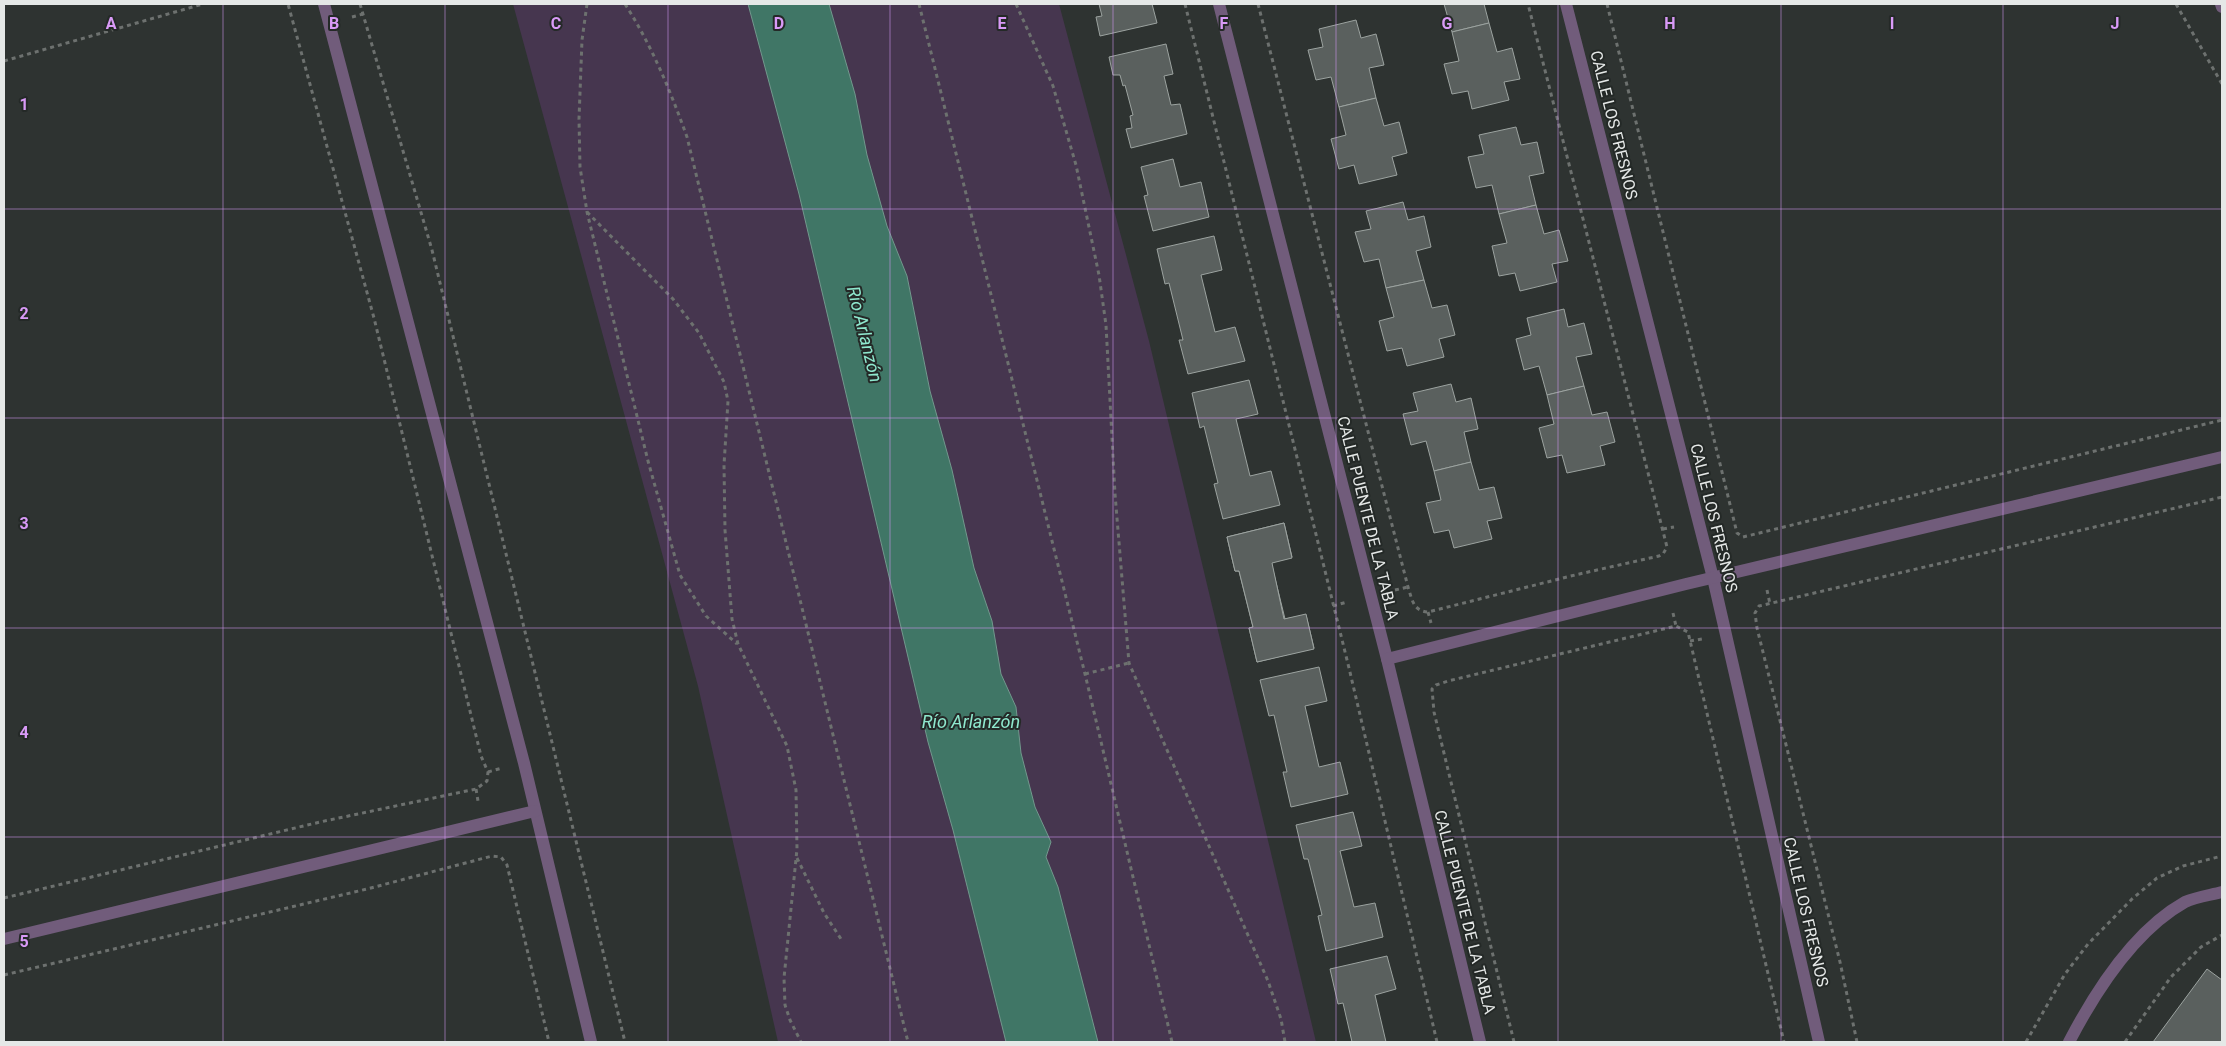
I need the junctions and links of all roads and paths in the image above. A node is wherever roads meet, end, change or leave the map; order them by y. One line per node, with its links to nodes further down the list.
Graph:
1 (203, 4): 16 (path)
2 (288, 4): 30 (path)
3 (324, 4): 27 (street)
4 (360, 4): 37 (path)
5 (587, 4): 18 (path)
6 (625, 4): 39 (path)
7 (919, 4): 26 (path)
8 (1016, 4): 25 (path)
9 (1185, 4): 42 (path)
10 (1219, 4): 24 (street, CALLE PUENTE DE LA TABLA)
11 (1258, 4): 12 (path)
12 (1528, 4)
13 (1566, 4): 22 (street, CALLE LOS FRESNOS)
14 (1607, 4): 19 (path)
15 (2176, 4): 17 (path)
16 (4, 61)
17 (2222, 84)
18 (587, 212): 23 (path); 23 (path)
19 (2222, 420)
20 (2222, 457): 22 (street)
21 (2222, 497): 47 (path)
22 (1713, 578): 24 (street); 46 (street, CALLE LOS FRESNOS)
23 (738, 644): 28 (path)
24 (1386, 659): 43 (street, CALLE PUENTE DE LA TABLA)
25 (1130, 663): 26 (path); 41 (path)
26 (1085, 674): 40 (path)
27 (535, 811): 32 (street); 36 (street)
28 (796, 857): 33 (path); 38 (path)
29 (2222, 892): 48 (street)
30 (4, 898)
31 (2222, 934): 49 (path)
32 (4, 939)
33 (843, 942)
34 (4, 975): 35 (path)
35 (549, 1042)
36 (590, 1042)
37 (625, 1042)
38 (801, 1042)
39 (908, 1042)
40 (1172, 1042)
41 (1285, 1042)
42 (1437, 1042)
43 (1480, 1042)
44 (1514, 1042): 45 (path)
45 (1784, 1042)
46 (1819, 1042)
47 (1857, 1042)
48 (2069, 1042)
49 (2125, 1042)

